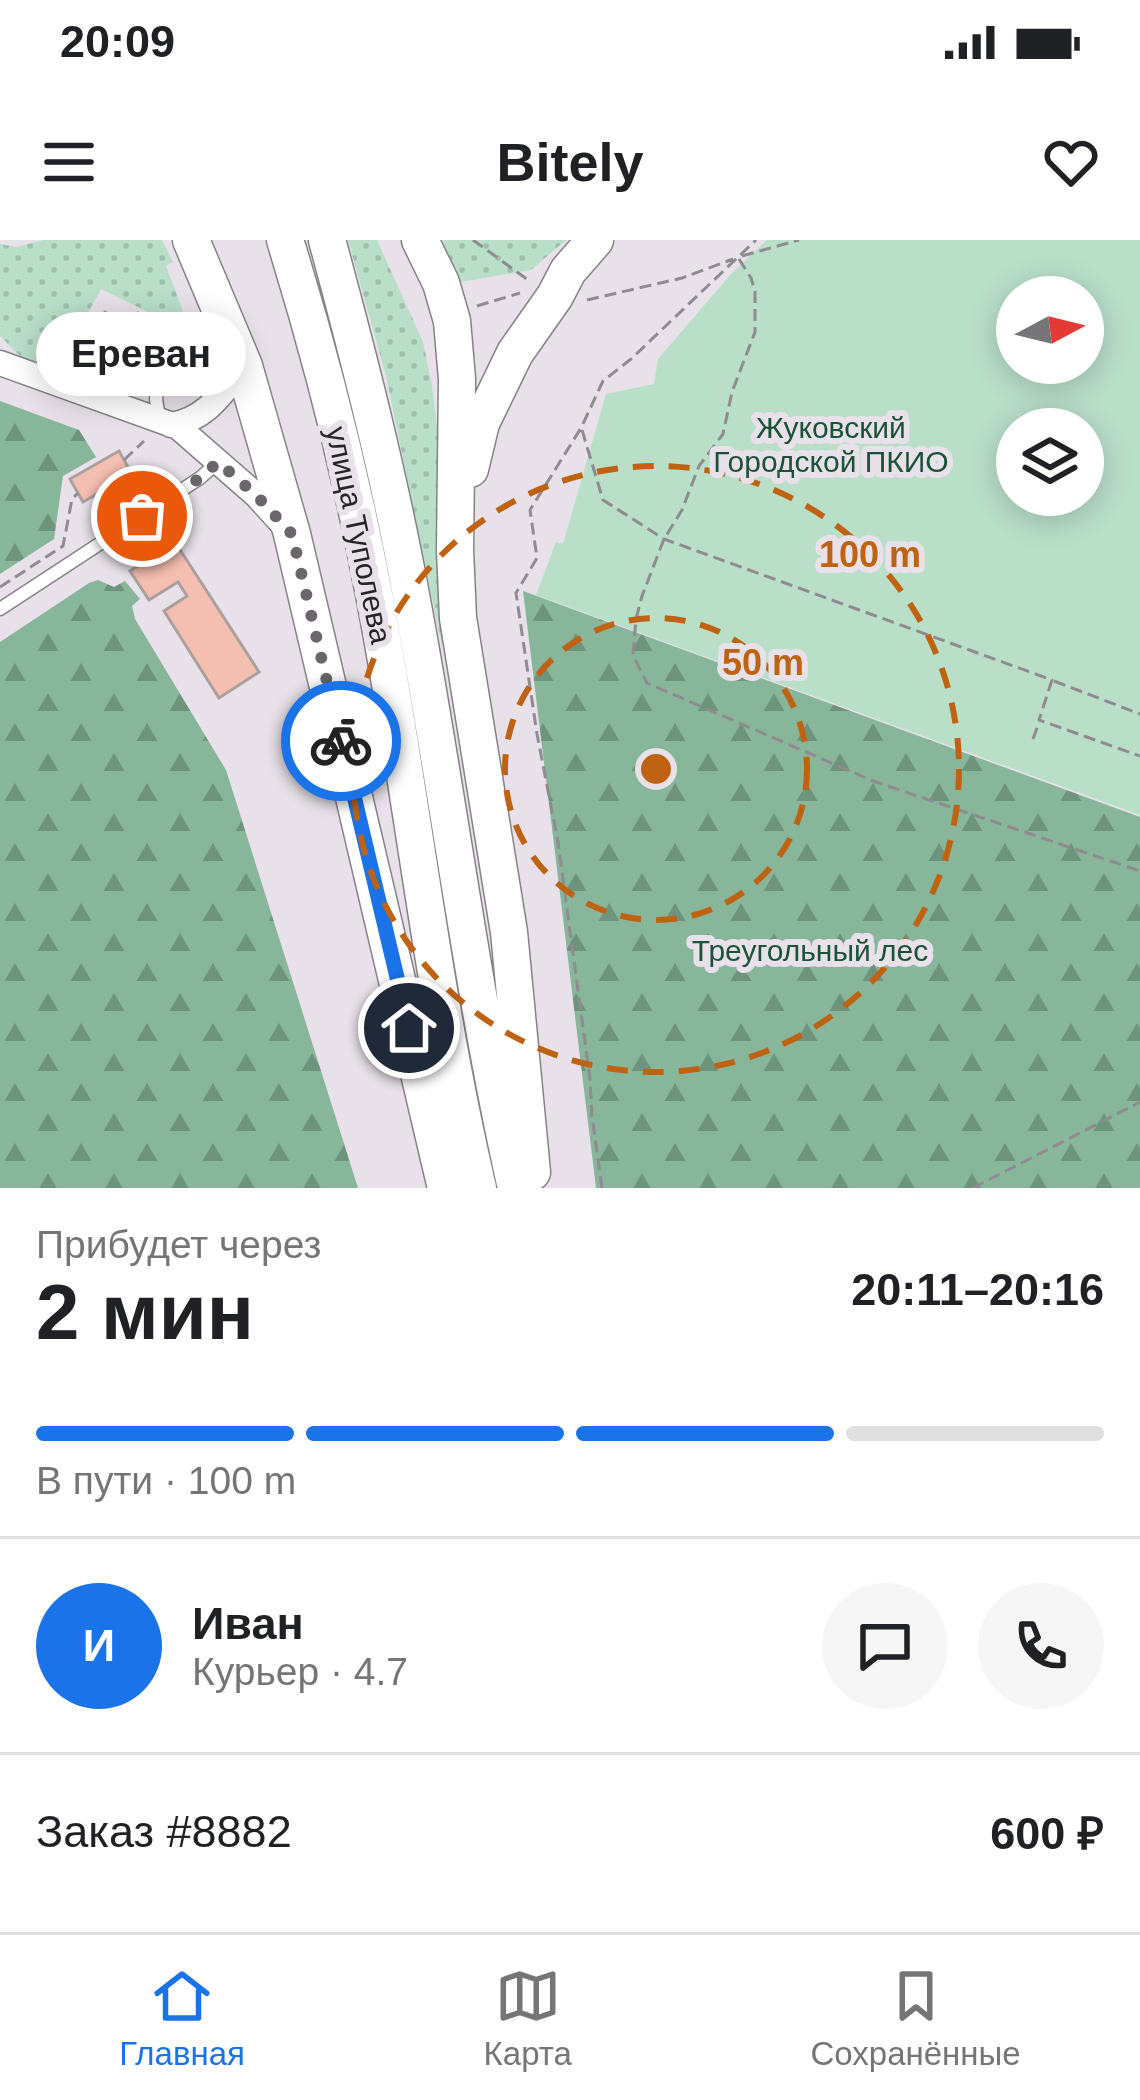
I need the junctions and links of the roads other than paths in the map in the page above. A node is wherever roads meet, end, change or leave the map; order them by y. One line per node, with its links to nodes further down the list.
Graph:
1 (191, 240): 10 (main road, улица Туполева)
2 (285, 240): 19 (main road, улица Туполева)
3 (327, 240): 20 (main road, улица Туполева)
4 (420, 240): 16 (main road)
5 (595, 240): 16 (main road)
6 (112, 327): 12 (lane)
7 (152, 339): 13 (lane)
8 (0, 352): 11 (street)
9 (0, 363): 11 (street)
10 (244, 367): 13 (street); 15 (main road, улица Туполева)
11 (34, 376): 12 (street)
12 (62, 384): 13 (street)
13 (165, 422): 14 (street)
14 (218, 462): 15 (street); 17 (lane)
15 (292, 534): 18 (main road, улица Туполева)
16 (455, 550): 21 (main road)
17 (0, 609)
18 (446, 1188)
19 (478, 1188)
20 (516, 1188)
21 (534, 1188)

